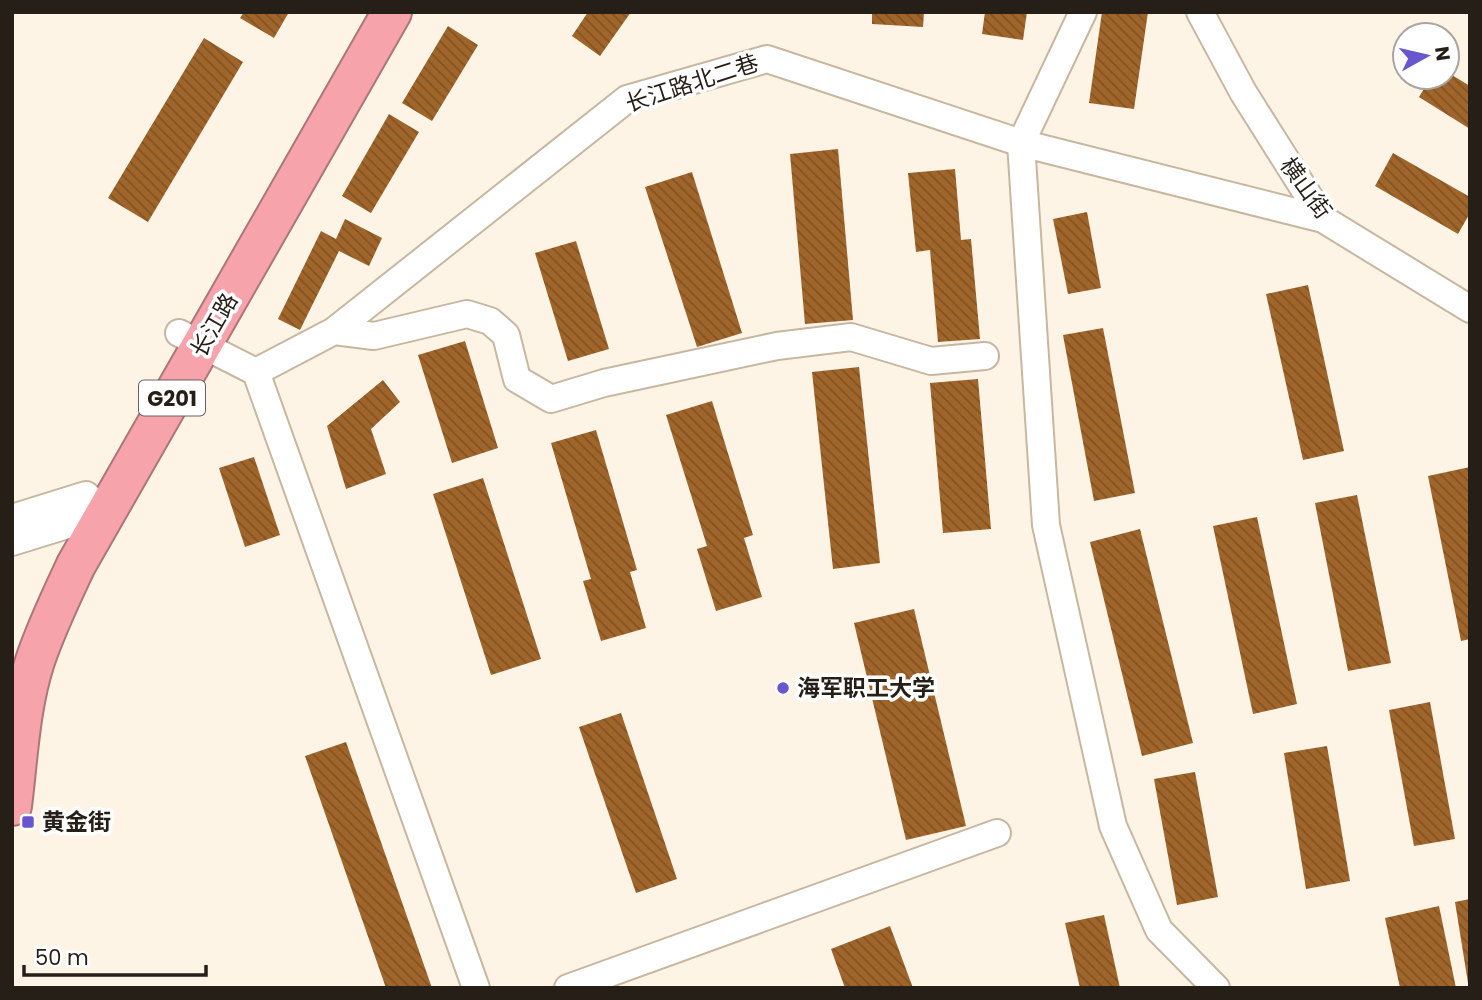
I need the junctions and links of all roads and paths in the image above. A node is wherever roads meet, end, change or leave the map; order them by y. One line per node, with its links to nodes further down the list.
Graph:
1 (362, 12): 9 (highway, 长江路 / G201)
2 (392, 12): 9 (highway, 长江路 / G201)
3 (1083, 12): 5 (street)
4 (1200, 12): 6 (street, 横山街)
5 (1021, 143): 6 (street, 长江路北二巷); 8 (street, 长江路北二巷); 20 (street)
6 (1323, 219): 7 (street, 横山街)
7 (1470, 309)
8 (334, 331): 10 (street); 11 (street, 长江路北二巷)
9 (190, 339): 11 (street); 12 (highway, 长江路 / G201)
10 (985, 356)
11 (256, 372): 18 (street)
12 (87, 511): 13 (street); 14 (street); 15 (highway, 长江路 / G201); 16 (highway, 长江路 / G201)
13 (12, 518)
14 (12, 542)
15 (12, 651)
16 (12, 806)
17 (997, 834): 19 (street)
18 (476, 988)
19 (568, 988)
20 (1216, 988)

